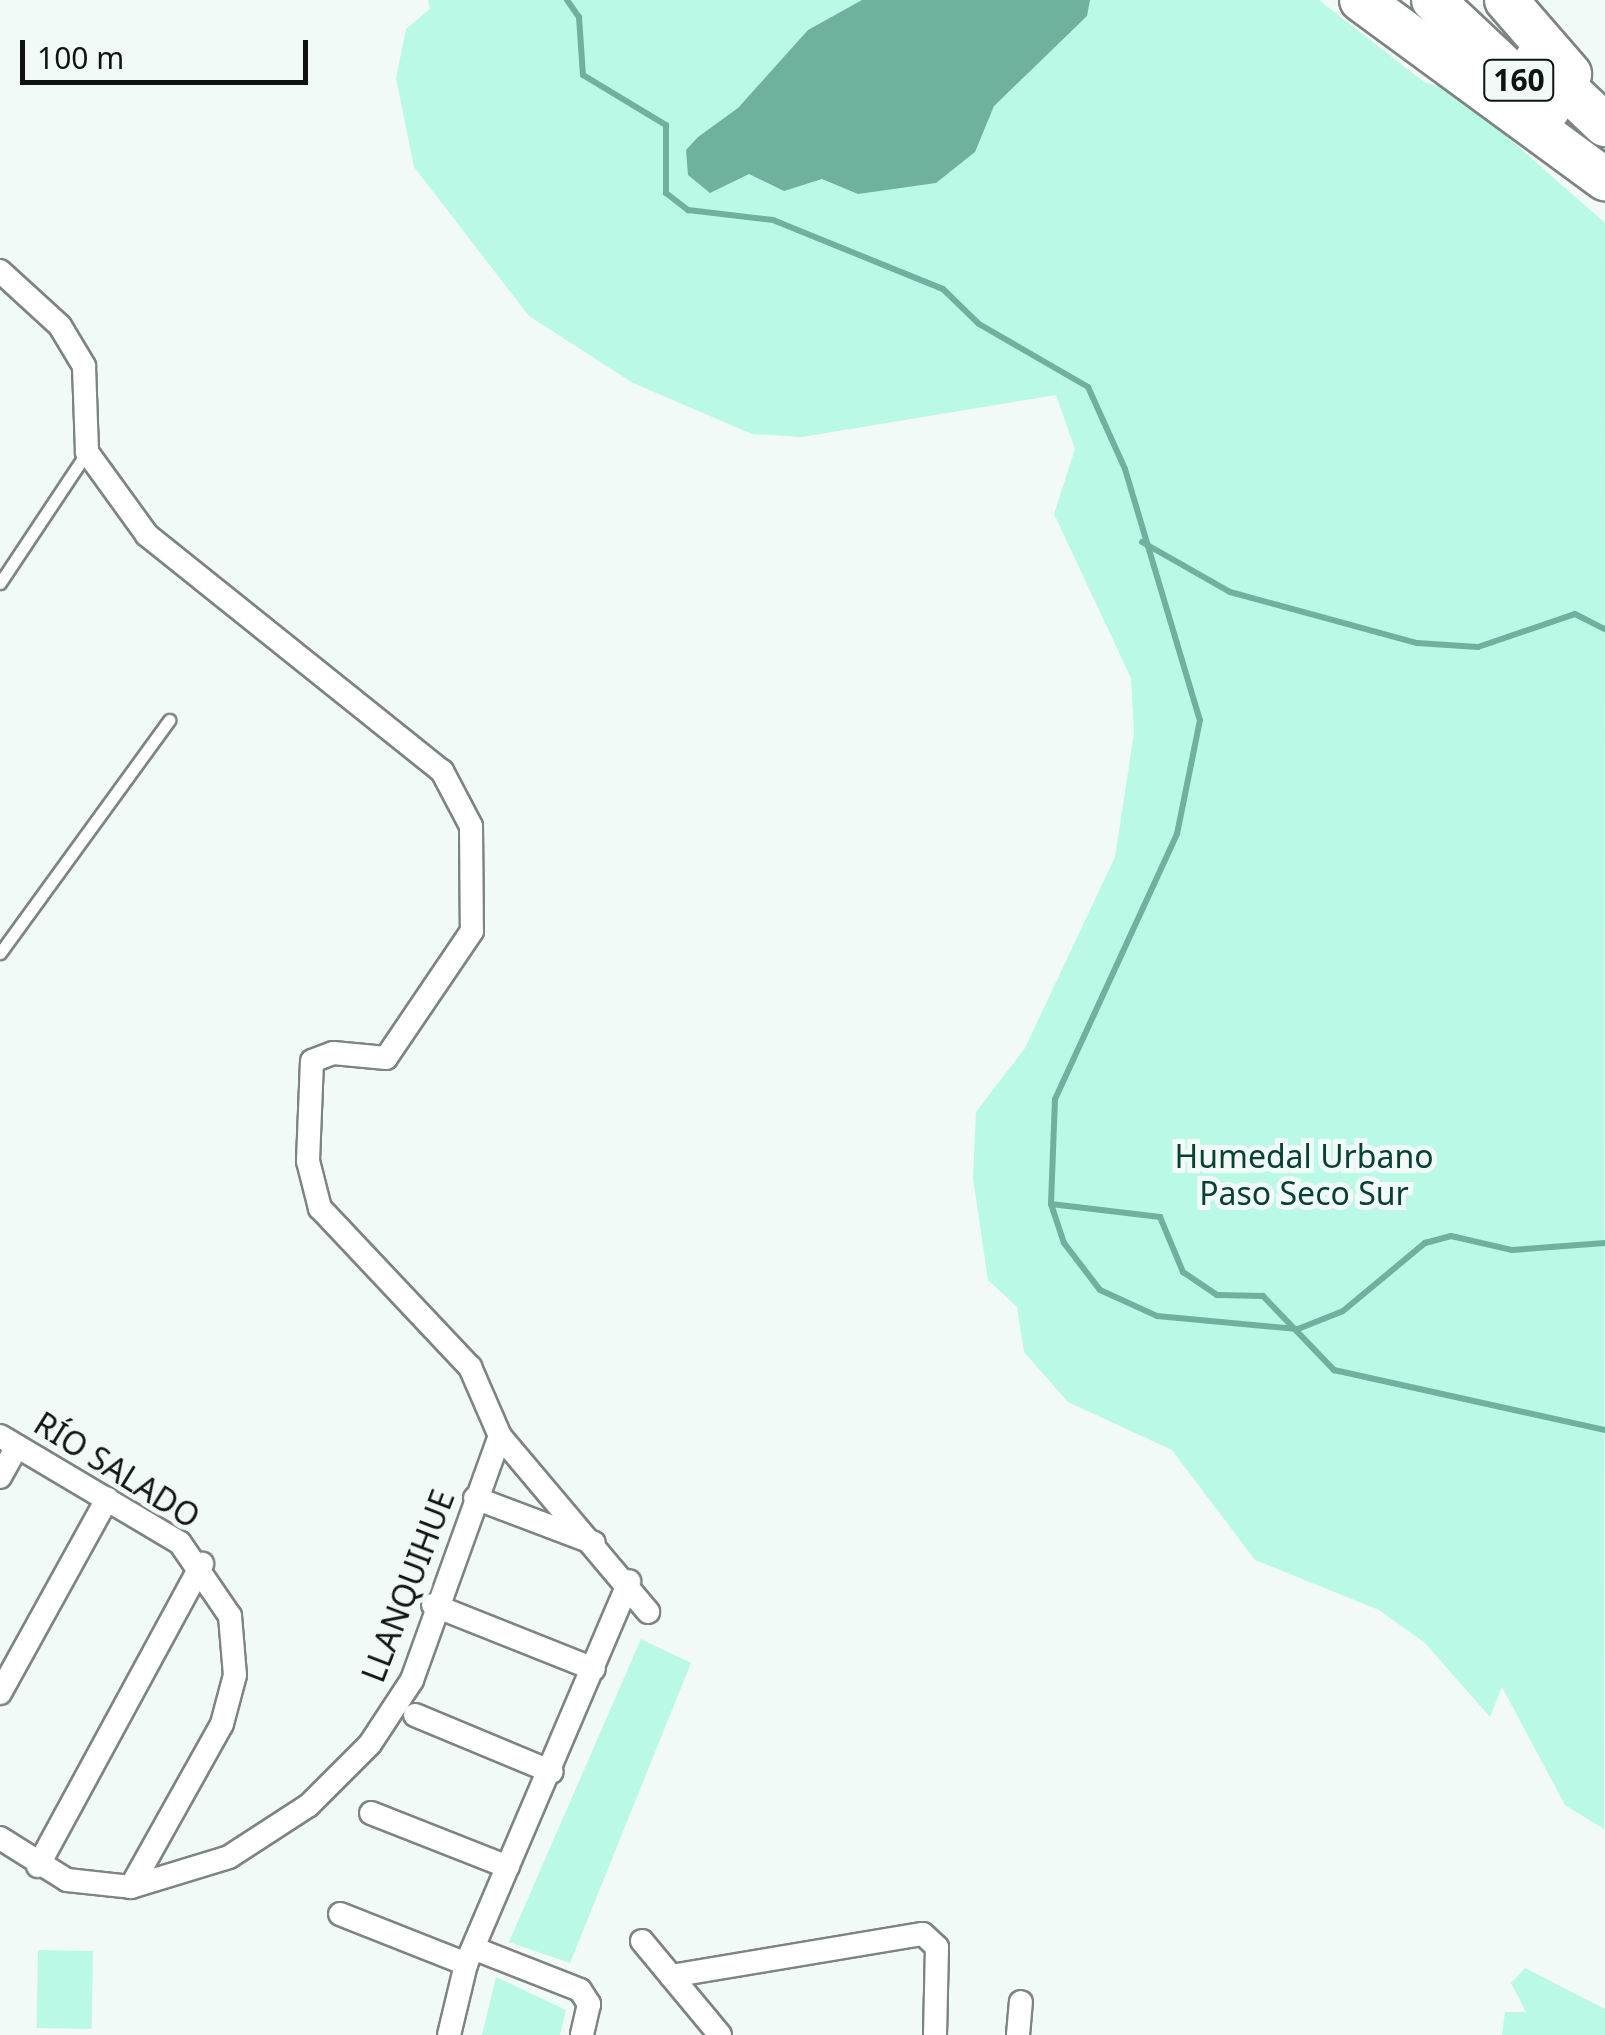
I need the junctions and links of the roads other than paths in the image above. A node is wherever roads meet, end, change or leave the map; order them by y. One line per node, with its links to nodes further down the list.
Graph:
1 (1361, 0): 8 (highway)
2 (1432, 0): 7 (highway, 160)
3 (1471, 0): 6 (highway, 160)
4 (1506, 0): 5 (highway)
5 (1605, 117)
6 (1605, 125)
7 (1605, 160)
8 (1605, 179)
9 (0, 271): 10 (street)
10 (87, 452): 11 (lane); 14 (street)
11 (0, 583)
12 (169, 720): 13 (lane)
13 (0, 952)
14 (500, 1436): 17 (street, LLANQUIHUE); 19 (street)
15 (9, 1441): 16 (street); 18 (street, RÍO SALADO)
16 (0, 1477)
17 (476, 1498): 19 (street); 22 (street, LLANQUIHUE)
18 (107, 1499): 20 (street, RÍO SALADO); 25 (street)
19 (601, 1546): 21 (street)
20 (202, 1564): 30 (street); 32 (street, RÍO SALADO)
21 (629, 1581): 23 (street); 24 (street)
22 (433, 1606): 24 (street); 32 (street, LLANQUIHUE)
23 (648, 1612)
24 (594, 1669): 27 (street)
25 (0, 1693)
26 (415, 1716): 27 (street)
27 (552, 1772): 31 (street)
28 (371, 1813): 31 (street)
29 (0, 1838): 30 (street, LLANQUIHUE)
30 (38, 1866): 32 (street, LLANQUIHUE)
31 (508, 1867): 35 (street)
32 (132, 1887)
33 (340, 1914): 35 (street)
34 (642, 1940): 36 (street)
35 (469, 1956): 38 (street); 39 (street)
36 (672, 1976): 40 (street); 41 (street)
37 (1021, 2002): 42 (street)
38 (448, 2035)
39 (582, 2035)
40 (720, 2035)
41 (935, 2035)
42 (1018, 2035)

